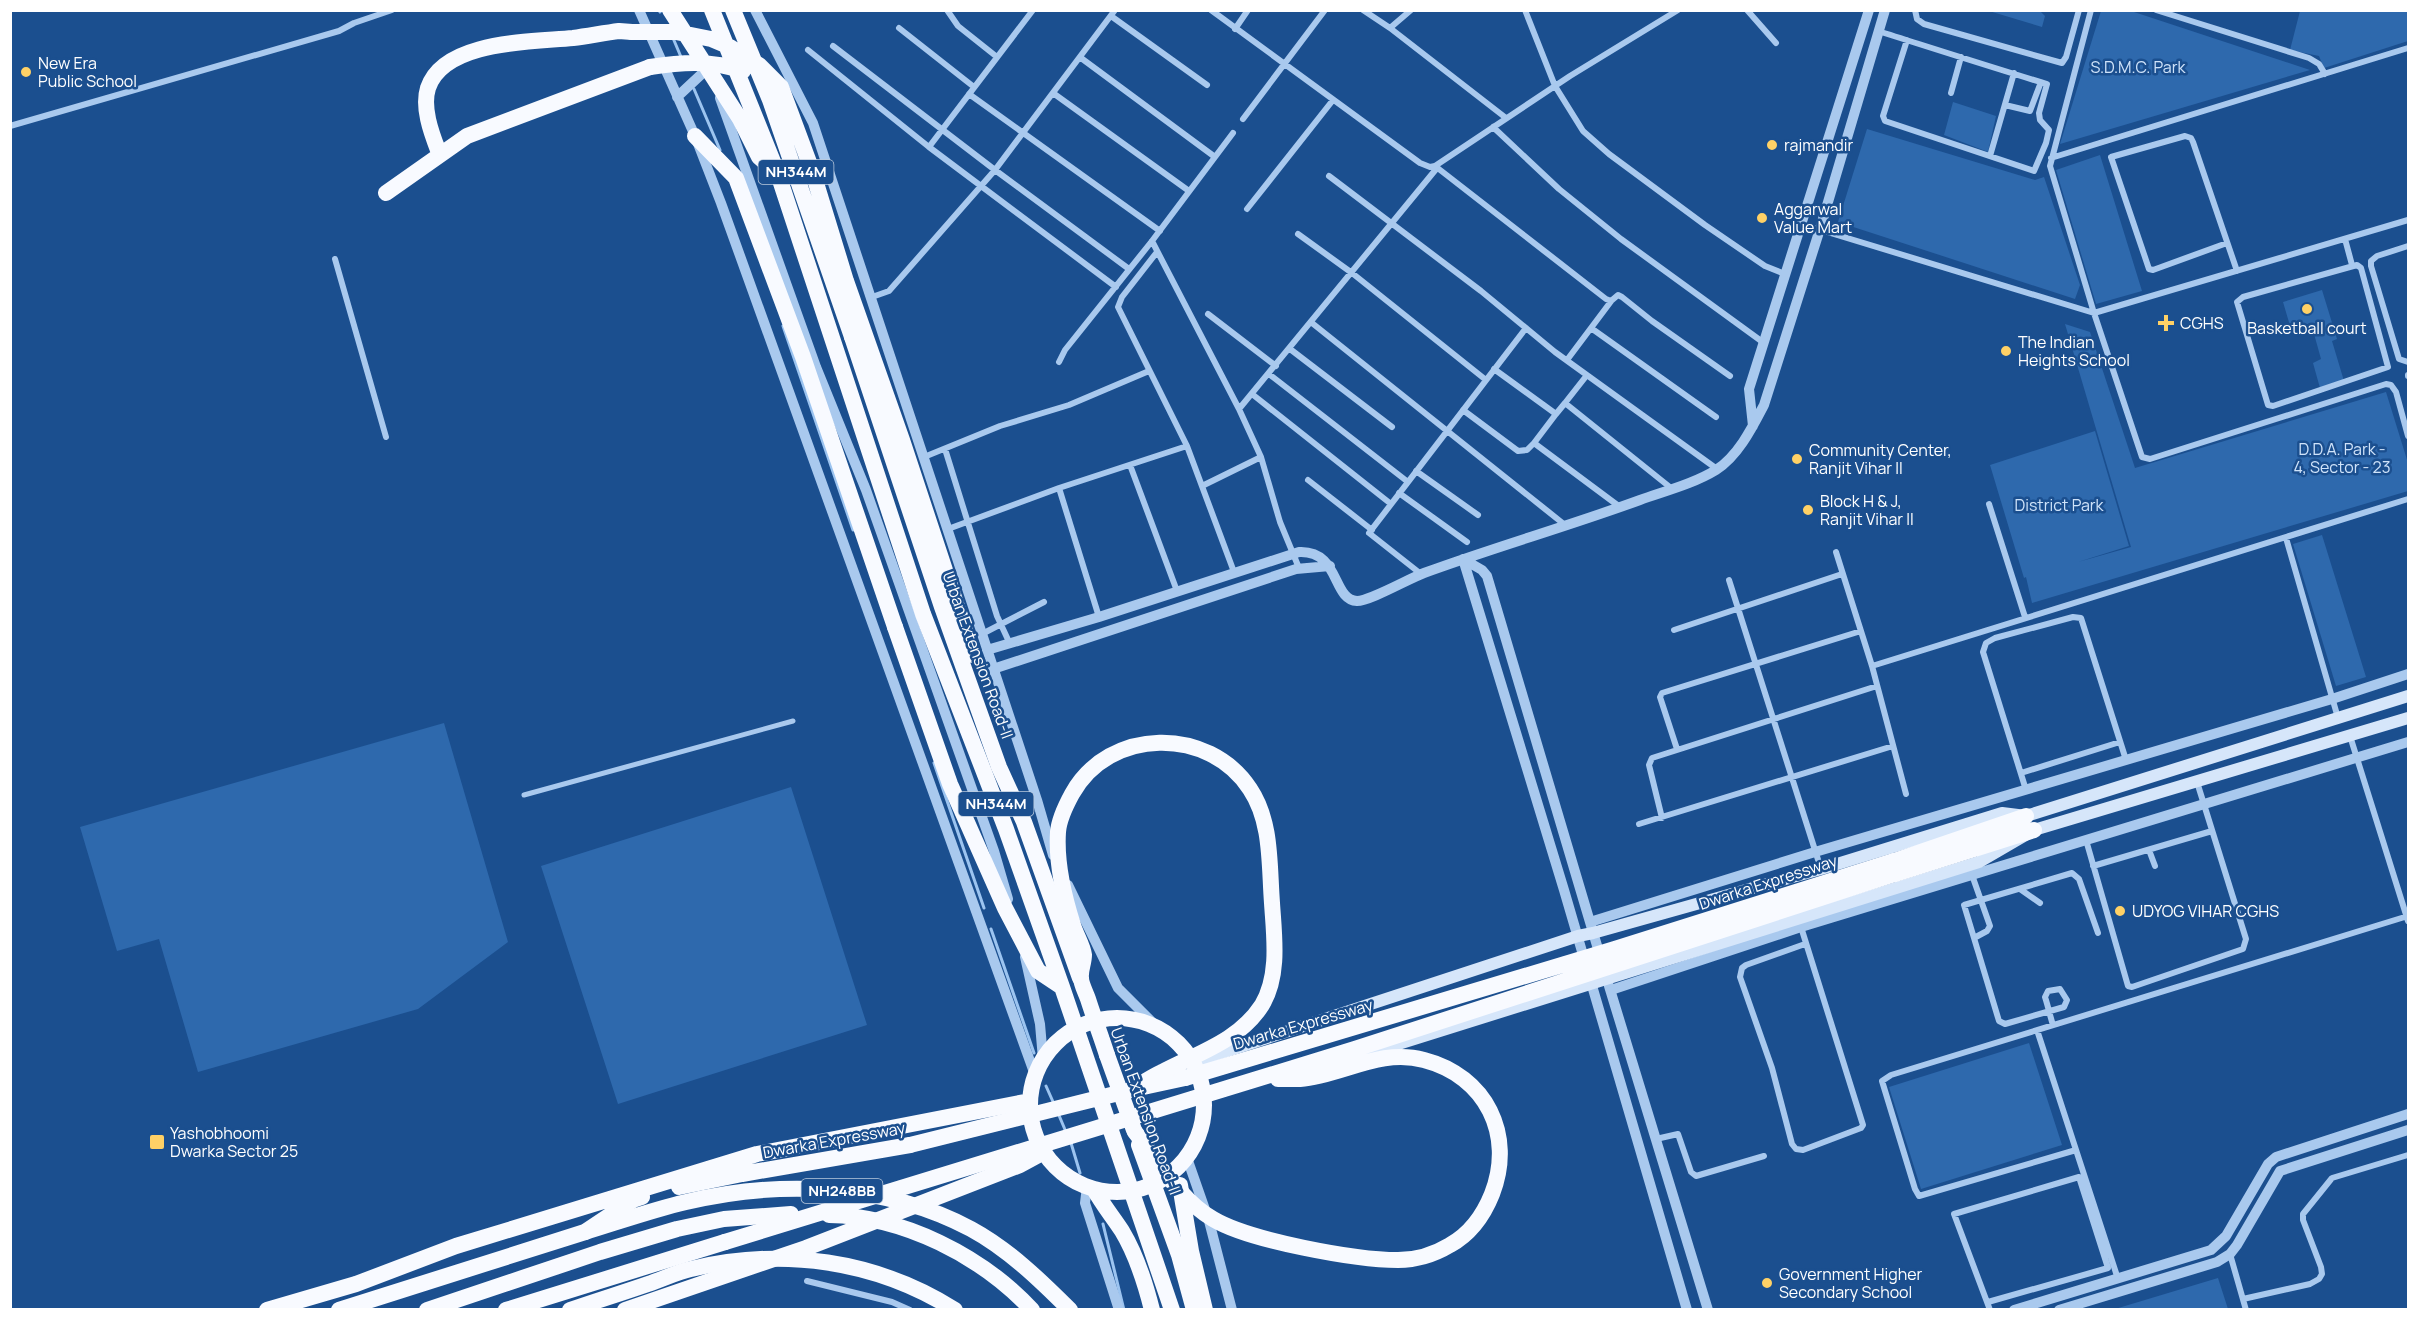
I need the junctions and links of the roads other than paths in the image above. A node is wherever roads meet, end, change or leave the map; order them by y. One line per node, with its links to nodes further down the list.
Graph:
1 (392, 10): 54 (street)
2 (639, 10): 49 (street)
3 (670, 10): 67 (highway, bridge)
4 (680, 10): 38 (street)
5 (712, 10): 67 (highway, NH344M, bridge)
6 (733, 10): 171 (highway, Urban Extension Road-II / NH344M, bridge)
7 (755, 10): 91 (street)
8 (947, 10): 34 (street)
9 (1211, 10): 26 (street)
10 (1248, 10): 26 (street)
11 (1325, 10): 37 (street)
12 (1363, 10): 27 (street)
13 (1411, 10): 27 (street)
14 (1525, 10): 43 (street)
15 (1678, 10): 43 (street)
16 (1747, 10): 30 (street)
17 (1869, 10): 75 (street)
18 (1885, 10): 28 (street)
19 (1915, 10): 20 (street)
20 (2079, 10)
21 (2091, 10): 64 (street)
22 (2156, 10): 40 (street)
23 (1031, 11): 34 (street)
24 (1113, 13): 36 (street); 42 (street)
25 (899, 28): 45 (street)
26 (1235, 28): 37 (street)
27 (1390, 28): 52 (street)
28 (1878, 31): 29 (street); 76 (street)
29 (1907, 40): 35 (street); 62 (street)
30 (1776, 43)
31 (833, 46): 56 (street)
32 (2409, 48): 40 (street)
33 (808, 50): 60 (street)
34 (997, 57): 45 (street)
35 (1961, 57): 39 (street); 47 (street)
36 (1081, 58): 46 (street); 63 (street)
37 (1284, 65): 50 (street); 53 (street)
38 (707, 69): 49 (street); 223 (street)
39 (2014, 73): 41 (street); 51 (street)
40 (2325, 74): 64 (street)
41 (2041, 82): 51 (street); 62 (street)
42 (1207, 85)
43 (1555, 86): 52 (street); 89 (street)
44 (781, 87): 61 (highway, bridge); 71 (highway, bridge); 171 (highway, bridge)
45 (975, 87): 48 (street)
46 (1053, 93): 57 (street); 70 (street)
47 (1951, 93)
48 (969, 94): 56 (street); 57 (street)
49 (677, 97): 59 (street)
50 (1333, 100): 65 (street); 72 (street)
51 (2005, 105): 62 (street)
52 (1506, 118): 55 (street)
53 (1243, 119)
54 (10, 126)
55 (1493, 127): 65 (street); 98 (street)
56 (942, 130): 60 (street); 66 (street)
57 (1022, 133): 66 (street); 77 (street)
58 (1233, 133): 63 (street)
59 (695, 136): 219 (highway, bridge); 225 (street)
60 (929, 147): 69 (street)
61 (438, 150)
62 (1990, 156)
63 (1215, 157): 70 (street)
64 (2051, 158): 93 (street)
65 (1436, 167): 74 (street); 92 (street)
66 (995, 170): 69 (street); 86 (street)
67 (778, 174): 219 (highway, NH344M, bridge)
68 (1329, 176): 74 (street)
69 (981, 184): 90 (street); 91 (street)
70 (1189, 191): 77 (street)
71 (386, 193)
72 (1247, 209)
73 (2409, 220): 79 (street)
74 (1393, 223): 88 (street); 96 (street)
75 (1802, 224): 76 (street); 89 (street)
76 (1820, 229): 93 (street); 116 (street)
77 (1160, 231): 80 (street)
78 (1298, 234): 88 (street)
79 (2345, 239): 85 (street); 87 (street)
80 (1152, 241): 83 (street); 86 (street)
81 (2227, 243): 81 (street); 87 (street)
82 (2409, 246): 102 (street)
83 (1157, 252): 105 (street); 112 (street)
84 (336, 259): 120 (street)
85 (2352, 265): 85 (street)
86 (1129, 269): 90 (street)
87 (2236, 271): 93 (street)
88 (1352, 273): 95 (street); 109 (street)
89 (1785, 274): 98 (street)
90 (1116, 287): 101 (street)
91 (872, 297): 124 (street)
92 (1612, 300): 97 (street); 108 (street)
93 (2094, 313): 119 (street)
94 (1208, 314): 103 (street)
95 (1312, 323): 99 (street); 118 (street)
96 (1526, 328): 100 (street); 104 (street)
97 (1591, 328): 100 (street); 115 (street)
98 (1764, 343): 116 (street)
99 (1290, 349): 103 (street); 117 (street)
100 (1567, 360): 107 (street)
101 (1059, 362)
102 (2409, 362)
103 (1276, 366): 106 (street)
104 (1494, 369): 109 (street); 114 (street)
105 (1149, 371): 122 (street); 123 (street)
106 (1269, 374): 110 (street); 130 (street)
107 (1587, 375): 111 (street); 127 (street)
108 (1730, 376)
109 (1486, 380): 113 (street)
110 (1252, 394): 112 (street); 136 (street)
111 (1565, 403): 114 (street); 133 (street)
112 (1239, 409): 125 (street)
113 (1463, 410): 118 (street); 121 (street)
114 (1556, 414): 121 (street)
115 (1716, 417)
116 (1753, 426): 127 (street)
117 (1392, 427)
118 (1448, 432): 128 (street); 141 (street)
119 (2409, 436)
120 (386, 437)
121 (1534, 443): 138 (street)
122 (1187, 446): 126 (street); 131 (street)
123 (945, 449): 124 (street); 140 (street)
124 (924, 457): 142 (street)
125 (1261, 458): 131 (street); 147 (street)
126 (1130, 465): 132 (street); 155 (street)
127 (1717, 469): 133 (street)
128 (1416, 471): 130 (street); 139 (street)
129 (1308, 480): 143 (street)
130 (1408, 482): 134 (street)
131 (1202, 486): 151 (street)
132 (1059, 488): 140 (street); 158 (street)
133 (1671, 488): 138 (street)
134 (1399, 493): 136 (street); 145 (street)
135 (2409, 499): 144 (street)
136 (1391, 504): 143 (street)
137 (1989, 504): 159 (street)
138 (1621, 507): 141 (street)
139 (1478, 514)
140 (967, 522): 142 (street); 160 (street)
141 (1565, 525): 148 (street)
142 (948, 530): 163 (street)
143 (1372, 530): 152 (street)
144 (2286, 538): 159 (street); 173 (street)
145 (1467, 542)
146 (1836, 552): 153 (street)
147 (1291, 554): 149 (street); 150 (street); 151 (street)
148 (1463, 559): 152 (street); 204 (street); 206 (street)
149 (1330, 566): 150 (street); 152 (street)
150 (1299, 568): 168 (street)
151 (1234, 572): 155 (street)
152 (1421, 574)
153 (1842, 574): 157 (street); 162 (street)
154 (1730, 580): 157 (street)
155 (1177, 591): 158 (street)
156 (1044, 602): 160 (street)
157 (1738, 608): 161 (street); 166 (street)
158 (1099, 617): 164 (street)
159 (2025, 617): 167 (street)
160 (1000, 625): 163 (street); 164 (street)
161 (1674, 630)
162 (1861, 631): 166 (street); 167 (street)
163 (982, 634): 165 (street)
164 (1010, 644): 165 (street)
165 (987, 650): 168 (street)
166 (1756, 665): 176 (street); 182 (street)
167 (1872, 666): 170 (street)
168 (993, 669): 221 (street)
169 (2409, 674): 173 (street)
170 (1877, 687): 176 (street); 181 (street)
171 (972, 690): 216 (highway, Urban Extension Road-II / NH344M)
172 (2409, 696): 174 (main road)
173 (2332, 699): 174 (street); 184 (street)
174 (2338, 718): 193 (main road)
175 (2409, 718): 178 (main road)
176 (1773, 720): 182 (street); 186 (street)
177 (793, 721): 190 (street)
178 (2350, 736): 183 (street); 187 (main road)
179 (2120, 742): 184 (street); 185 (street); 185 (street)
180 (2409, 742): 183 (street)
181 (1893, 746): 186 (street); 189 (street)
182 (1677, 749): 192 (street)
183 (2357, 758): 191 (street); 209 (street)
184 (2126, 760): 188 (street)
185 (2021, 773): 188 (street)
186 (1792, 778): 192 (street); 198 (street)
187 (2197, 782): 191 (street); 193 (main road)
188 (2026, 790): 198 (street)
189 (1906, 794)
190 (524, 795)
191 (2204, 804): 195 (street); 196 (street)
192 (1662, 818): 194 (street)
193 (2030, 823): 201 (highway, Dwarka Expressway); 202 (main road); 218 (main road)
194 (1639, 824)
195 (2212, 831): 197 (street); 199 (street)
196 (2086, 840): 199 (street); 203 (street)
197 (2150, 850): 199 (street); 200 (street)
198 (1815, 852): 202 (street); 211 (street)
199 (2093, 866)
200 (2155, 866)
201 (1895, 867): 226 (highway, Dwarka Expressway, bridge); 227 (highway, Dwarka Expressway, bridge)
202 (1821, 869): 211 (main road)
203 (1972, 875): 207 (street); 210 (street)
204 (1580, 885): 206 (street); 211 (street)
205 (2020, 889): 207 (street); 208 (street); 212 (street)
206 (1564, 890): 213 (street)
207 (1981, 900): 214 (street); 214 (street)
208 (2040, 903)
209 (2408, 918): 220 (street)
210 (1801, 927): 215 (street); 218 (street)
211 (1592, 928): 213 (main road); 218 (street)
212 (2098, 933)
213 (1578, 936): 217 (street); 224 (main road)
214 (1974, 938): 220 (street)
215 (1805, 944): 215 (street)
216 (1080, 978): 227 (highway, bridge); 232 (highway, Urban Extension Road-II / NH344M, bridge)
217 (1590, 984): 218 (main road); 229 (main road); 264 (street)
218 (1609, 984): 233 (street)
219 (1062, 987): 260 (highway, NH344M, bridge)
220 (2053, 1025): 222 (street)
221 (1158, 1028): 223 (highway); 224 (highway)
222 (2037, 1030): 234 (street); 234 (street)
223 (1043, 1059): 225 (highway)
224 (1193, 1062): 229 (highway)
225 (1035, 1075): 228 (highway)
226 (1261, 1078): 232 (highway, bridge); 251 (highway, Dwarka Expressway, bridge)
227 (1131, 1090): 240 (highway, Dwarka Expressway, bridge)
228 (1030, 1101): 235 (highway); 248 (highway)
229 (1205, 1104): 238 (highway)
230 (2409, 1114): 243 (street)
231 (2409, 1130): 241 (street)
232 (1135, 1132): 242 (highway, Urban Extension Road-II / NH344M, bridge)
233 (1656, 1138): 237 (street); 265 (street)
234 (2076, 1150): 243 (street)
235 (1044, 1152): 239 (highway); 253 (highway)
236 (2409, 1155): 245 (street)
237 (1764, 1156)
238 (1182, 1163): 239 (highway); 262 (highway); 263 (street)
239 (1090, 1187): 258 (street); 259 (highway)
240 (585, 1232): 249 (highway, Dwarka Expressway / NH248BB); 257 (highway, Dwarka Expressway / NH248BB, bridge)
241 (2230, 1254): 245 (street); 268 (street)
242 (1179, 1256): 261 (highway, Urban Extension Road-II / NH344M, bridge); 262 (highway)
243 (2118, 1279): 247 (street)
244 (807, 1281): 254 (street)
245 (2243, 1299): 269 (street)
246 (1988, 1302): 246 (street); 266 (street)
247 (2035, 1307): 267 (street)
248 (267, 1310)
249 (339, 1310)
250 (427, 1310): 256 (highway, NH248BB, bridge)
251 (506, 1310)
252 (570, 1310): 255 (highway, bridge)
253 (625, 1310)
254 (910, 1310)
255 (955, 1310)
256 (1032, 1310)
257 (1070, 1310)
258 (1119, 1310)
259 (1152, 1310)
260 (1172, 1310)
261 (1194, 1310)
262 (1205, 1310)
263 (1232, 1310)
264 (1687, 1310)
265 (1708, 1310)
266 (1990, 1310)
267 (2013, 1310)
268 (2059, 1310)
269 (2246, 1310)

